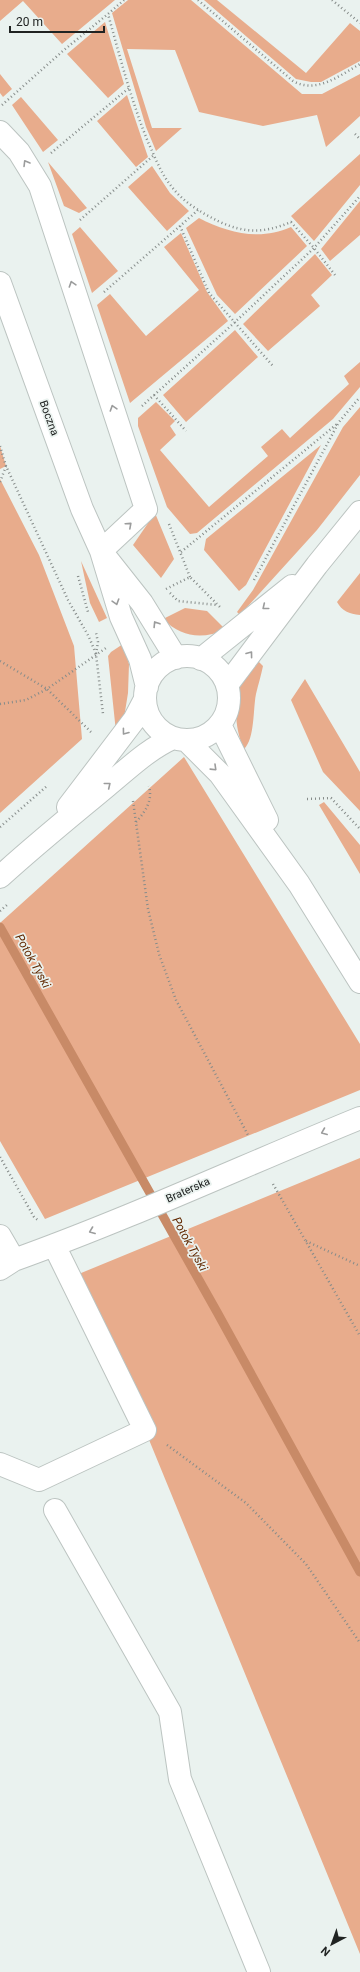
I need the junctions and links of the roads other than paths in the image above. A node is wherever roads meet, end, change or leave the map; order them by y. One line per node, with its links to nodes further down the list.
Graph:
1 (0, 132): 4 (street, one-way to 1)
2 (0, 283): 4 (street, Boczna)
3 (360, 512): 5 (street)
4 (101, 551): 6 (street, Boczna, one-way to 4); 9 (street, Boczna, one-way to 9)
5 (317, 565): 7 (street, one-way to 7); 8 (street, one-way to 5)
6 (176, 658): 7 (street); 9 (street)
7 (201, 659): 8 (street)
8 (227, 685): 10 (street)
9 (146, 693): 11 (street); 12 (street, one-way to 12)
10 (220, 725): 11 (street); 14 (street)
11 (179, 739): 12 (street, one-way to 11); 14 (street, one-way to 14)
12 (45, 836): 13 (street)
13 (0, 877)
14 (299, 884): 15 (street)
15 (360, 982)
16 (360, 1118): 18 (street, Braterska, one-way to 18)
17 (0, 1236): 19 (street)
18 (54, 1245): 19 (street, Braterska); 20 (street)
19 (7, 1265)
20 (0, 1464)
21 (55, 1510): 22 (street)
22 (259, 1972)

